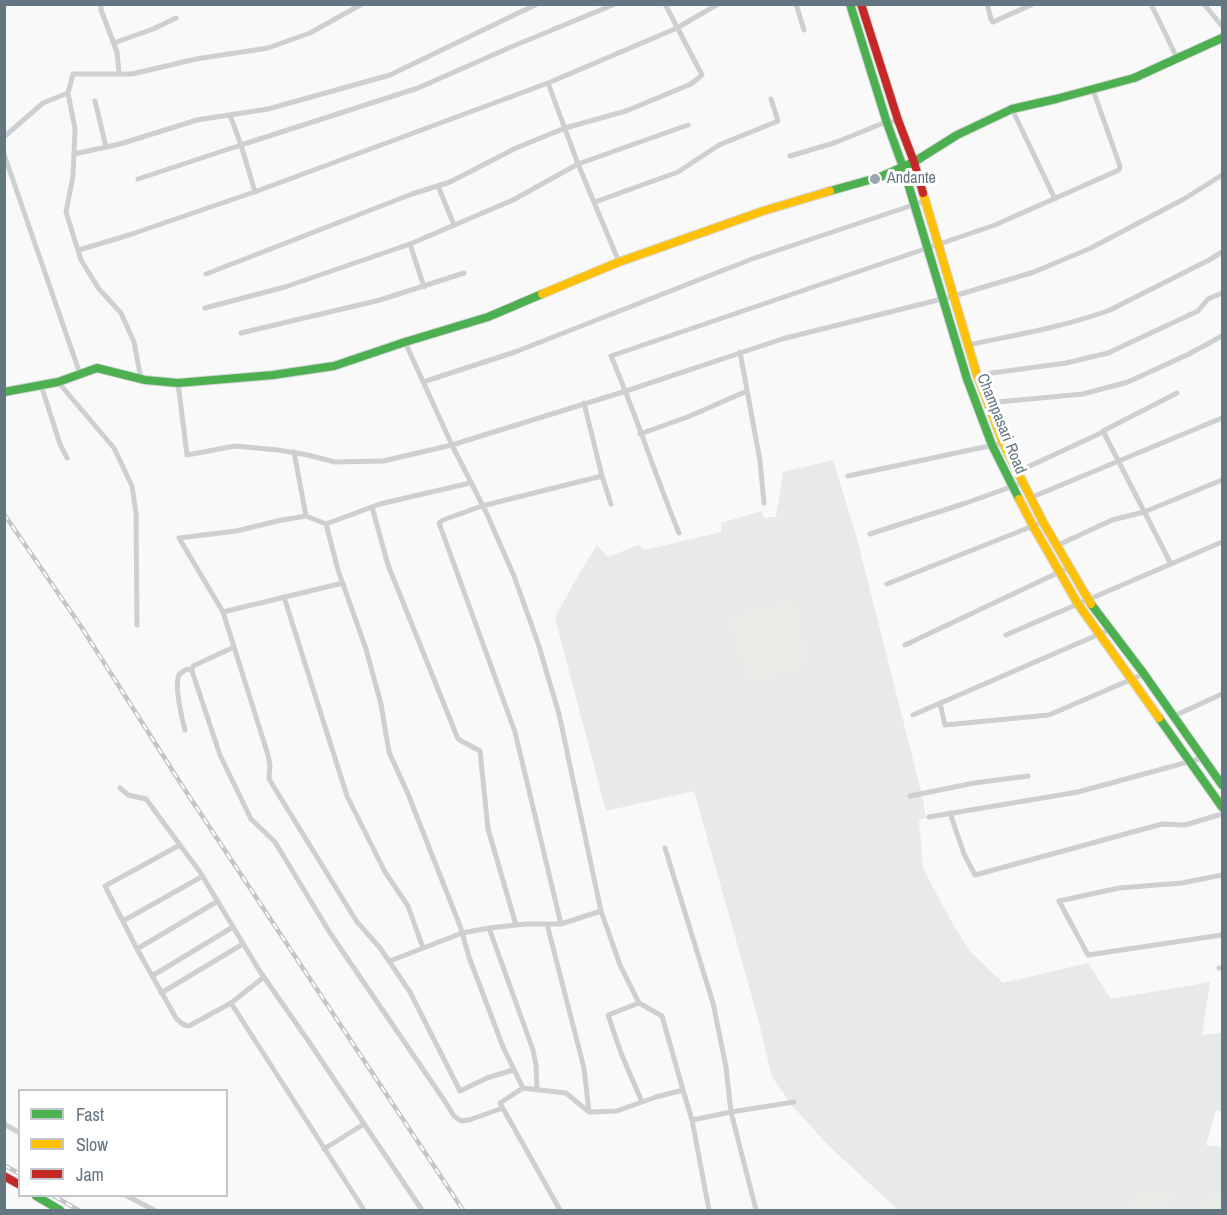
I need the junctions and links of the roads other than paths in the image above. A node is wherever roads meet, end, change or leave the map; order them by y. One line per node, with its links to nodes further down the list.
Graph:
1 (101, 4): 19 (street)
2 (362, 4): 21 (street)
3 (537, 4): 28 (street)
4 (615, 4): 34 (street)
5 (665, 4): 16 (street)
6 (718, 4): 16 (street)
7 (796, 4): 17 (street)
8 (850, 4): 30 (main road, Champasari Road)
9 (861, 4): 29 (main road, Champasari Road)
10 (987, 4): 11 (street)
11 (1033, 4)
12 (1151, 4): 20 (street)
13 (1204, 4): 15 (street)
14 (176, 18): 19 (street)
15 (1222, 26)
16 (677, 28): 22 (street); 32 (street)
17 (804, 30)
18 (1222, 38): 20 (main road)
19 (114, 42): 21 (street)
20 (1177, 58): 23 (main road)
21 (119, 73): 24 (street)
22 (548, 83): 32 (street); 45 (street)
23 (1093, 90): 27 (main road); 46 (street)
24 (68, 93): 33 (street); 37 (street)
25 (771, 99): 48 (street)
26 (95, 101): 35 (street)
27 (1012, 109): 39 (main road); 46 (street)
28 (230, 116): 34 (street); 35 (street)
29 (898, 120): 30 (street); 39 (main road, Champasari Road)
30 (887, 123): 38 (street); 41 (main road, Champasari Road)
31 (688, 125): 40 (street)
32 (565, 128): 40 (street); 44 (street)
33 (4, 137)
34 (241, 145): 43 (street); 45 (street)
35 (106, 147): 37 (street)
36 (4, 154): 69 (street)
37 (74, 154): 54 (street)
38 (790, 156)
39 (914, 162): 41 (main road); 47 (main road, Champasari Road)
40 (578, 164): 48 (street); 50 (street)
41 (903, 166): 49 (main road, Champasari Road); 56 (main road)
42 (1222, 175): 61 (street)
43 (138, 179)
44 (438, 186): 50 (street); 58 (street)
45 (255, 192): 54 (street)
46 (1055, 199): 52 (street)
47 (925, 201): 49 (street); 52 (main road, Champasari Road)
48 (595, 202): 56 (street)
49 (915, 204): 53 (main road, Champasari Road); 73 (street)
50 (454, 225): 51 (street)
51 (410, 244): 59 (street); 63 (street)
52 (938, 245): 53 (street); 61 (main road, Champasari Road)
53 (928, 248): 62 (main road, Champasari Road); 76 (street)
54 (79, 250): 71 (street)
55 (1222, 252): 67 (street)
56 (619, 262): 66 (main road)
57 (464, 273): 59 (street)
58 (206, 274)
59 (424, 287): 64 (street)
60 (1222, 293): 70 (street)
61 (954, 296): 62 (street); 67 (main road, Champasari Road)
62 (943, 298): 68 (street); 87 (main road, Champasari Road)
63 (205, 308)
64 (241, 333)
65 (1222, 336): 80 (street)
66 (405, 342): 73 (street); 74 (main road)
67 (968, 345): 70 (main road, Champasari Road)
68 (740, 352): 76 (street); 77 (street)
69 (80, 374): 71 (main road); 72 (main road)
70 (976, 375): 80 (main road, Champasari Road)
71 (141, 379): 74 (main road)
72 (58, 382): 75 (main road); 121 (street)
73 (423, 382): 86 (street)
74 (178, 383): 88 (street)
75 (41, 385): 78 (main road); 89 (street)
76 (626, 391): 81 (street); 84 (street)
77 (747, 391): 84 (street); 99 (street)
78 (4, 392)
79 (1177, 393): 83 (street)
80 (987, 403): 85 (main road, Champasari Road)
81 (584, 404): 86 (street); 92 (street)
82 (1222, 418): 90 (street)
83 (1103, 432): 90 (street); 91 (street)
84 (640, 434): 108 (street)
85 (1003, 443): 87 (street); 91 (main road, Champasari Road)
86 (452, 445): 88 (street); 95 (street)
87 (992, 445): 93 (street); 97 (main road, Champasari Road)
88 (294, 453): 104 (street)
89 (67, 458)
90 (1118, 462): 98 (street); 103 (street)
91 (1017, 472): 96 (main road, Champasari Road)
92 (602, 476): 100 (street); 101 (street)
93 (848, 476)
94 (1222, 482): 103 (street)
95 (470, 483): 101 (street); 102 (street)
96 (1022, 483): 97 (street); 98 (main road, Champasari Road)
97 (1012, 486): 107 (main road, Champasari Road); 109 (street)
98 (1030, 498): 105 (main road, Champasari Road)
99 (764, 503)
100 (611, 504)
101 (482, 506): 150 (street); 153 (street)
102 (372, 507): 106 (street); 154 (street)
103 (1144, 512): 111 (street); 112 (street)
104 (306, 516): 106 (street); 120 (street)
105 (1043, 522): 107 (street); 111 (main road, Champasari Road)
106 (326, 524): 115 (street)
107 (1033, 526): 114 (main road, Champasari Road); 116 (street)
108 (679, 533)
109 (870, 534)
110 (1222, 542): 112 (street)
111 (1056, 546): 113 (main road, Champasari Road)
112 (1171, 564): 118 (street)
113 (1068, 568): 114 (street); 118 (main road, Champasari Road)
114 (1059, 572): 119 (main road, Champasari Road); 125 (street)
115 (343, 583): 117 (street); 157 (street)
116 (887, 584)
117 (284, 597): 120 (street); 160 (street)
118 (1088, 600): 119 (street); 122 (main road, Champasari Road)
119 (1078, 604): 123 (street); 124 (main road, Champasari Road)
120 (223, 612): 126 (street)
121 (137, 625)
122 (1111, 629): 124 (street); 128 (main road, Champasari Road)
123 (1006, 635)
124 (1099, 635): 129 (main road, Champasari Road); 131 (street)
125 (905, 645)
126 (234, 647): 127 (street); 162 (street)
127 (192, 670): 134 (street); 174 (street)
128 (1144, 674): 129 (street); 133 (main road, Champasari Road)
129 (1131, 679): 131 (street); 136 (main road, Champasari Road)
130 (1222, 694): 133 (street)
131 (940, 703): 132 (street)
132 (913, 715)
133 (1174, 716): 135 (main road, Champasari Road)
134 (185, 730)
135 (1203, 758): 136 (street); 138 (main road, Champasari Road)
136 (1190, 761): 141 (main road, Champasari Road); 142 (street)
137 (1028, 776): 140 (street)
138 (1222, 784)
139 (120, 788): 145 (street)
140 (910, 796)
141 (1222, 807)
142 (950, 813): 143 (street); 144 (street)
143 (1222, 814)
144 (928, 817)
145 (180, 845): 148 (street); 151 (street)
146 (665, 848): 176 (street)
147 (1222, 874): 158 (street)
148 (203, 876): 149 (street); 151 (street)
149 (218, 901): 155 (street); 161 (street)
150 (601, 911): 153 (street); 167 (street)
151 (123, 921): 161 (street)
152 (547, 924): 153 (street); 154 (street); 175 (street)
153 (561, 924)
154 (516, 925): 156 (street)
155 (233, 927): 159 (street); 163 (street)
156 (489, 928): 157 (street); 170 (street)
157 (462, 933): 160 (street); 168 (street)
158 (1222, 935)
159 (243, 944): 164 (street); 165 (street)
160 (423, 948): 162 (street)
161 (137, 949): 163 (street)
162 (390, 962): 168 (street)
163 (152, 976): 165 (street)
164 (264, 977): 166 (street); 179 (street)
165 (161, 993): 166 (street)
166 (231, 1003): 181 (street)
167 (639, 1003): 171 (street); 172 (street)
168 (513, 1070): 169 (street)
169 (523, 1088): 170 (street); 174 (street)
170 (537, 1089): 175 (street)
171 (684, 1090): 172 (street); 177 (street)
172 (642, 1102): 175 (street)
173 (794, 1102): 176 (street)
174 (503, 1108): 190 (street)
175 (589, 1112)
176 (731, 1112): 177 (street); 192 (street)
177 (692, 1120): 191 (street)
178 (4, 1124): 180 (street)
179 (364, 1124): 181 (street); 189 (street)
180 (18, 1132)
181 (324, 1149): 188 (street)
182 (4, 1176): 183 (main road)
183 (18, 1184)
184 (38, 1197): 186 (main road)
185 (129, 1197): 187 (street)
186 (60, 1210)
187 (154, 1210)
188 (364, 1210)
189 (422, 1210)
190 (560, 1210)
191 (709, 1210)
192 (756, 1210)

